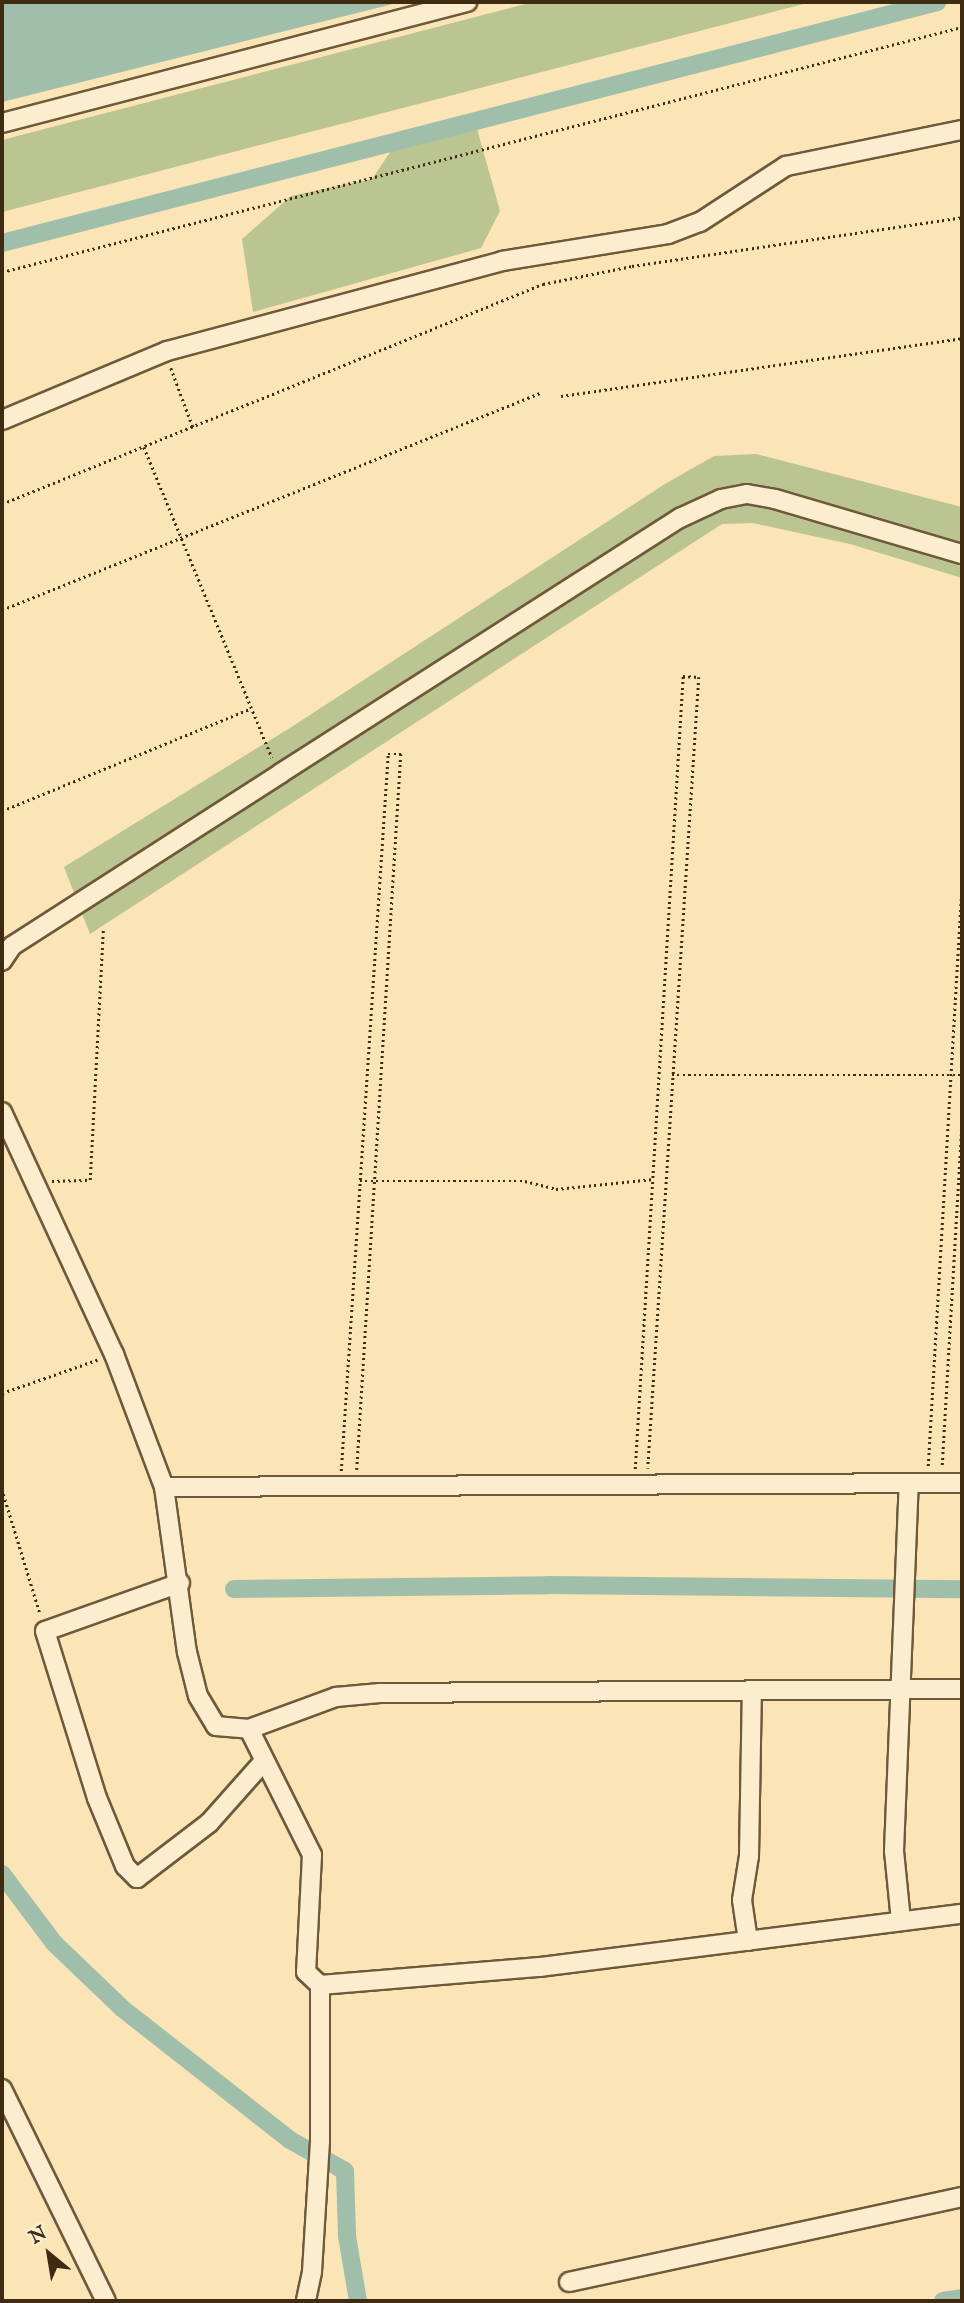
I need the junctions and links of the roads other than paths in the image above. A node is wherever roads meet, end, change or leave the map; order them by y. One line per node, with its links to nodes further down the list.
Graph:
1 (468, 2): 2 (street)
2 (2, 123)
3 (962, 131): 4 (street)
4 (2, 419)
5 (962, 554): 6 (street)
6 (2, 961)
7 (2, 1112): 10 (street)
8 (926, 1483): 9 (street); 10 (street); 12 (street)
9 (962, 1483)
10 (164, 1487): 11 (street)
11 (180, 1583): 15 (street); 16 (street)
12 (899, 1689): 13 (street); 14 (street); 18 (street)
13 (962, 1689)
14 (752, 1690): 15 (street); 19 (street)
15 (248, 1729): 16 (street)
16 (264, 1761): 20 (street)
17 (962, 1914): 18 (street)
18 (901, 1921): 19 (street)
19 (748, 1941): 20 (street)
20 (320, 1985): 25 (street)
21 (2, 2089): 24 (street)
22 (962, 2197): 23 (street)
23 (569, 2282)
24 (106, 2301)
25 (306, 2301)

